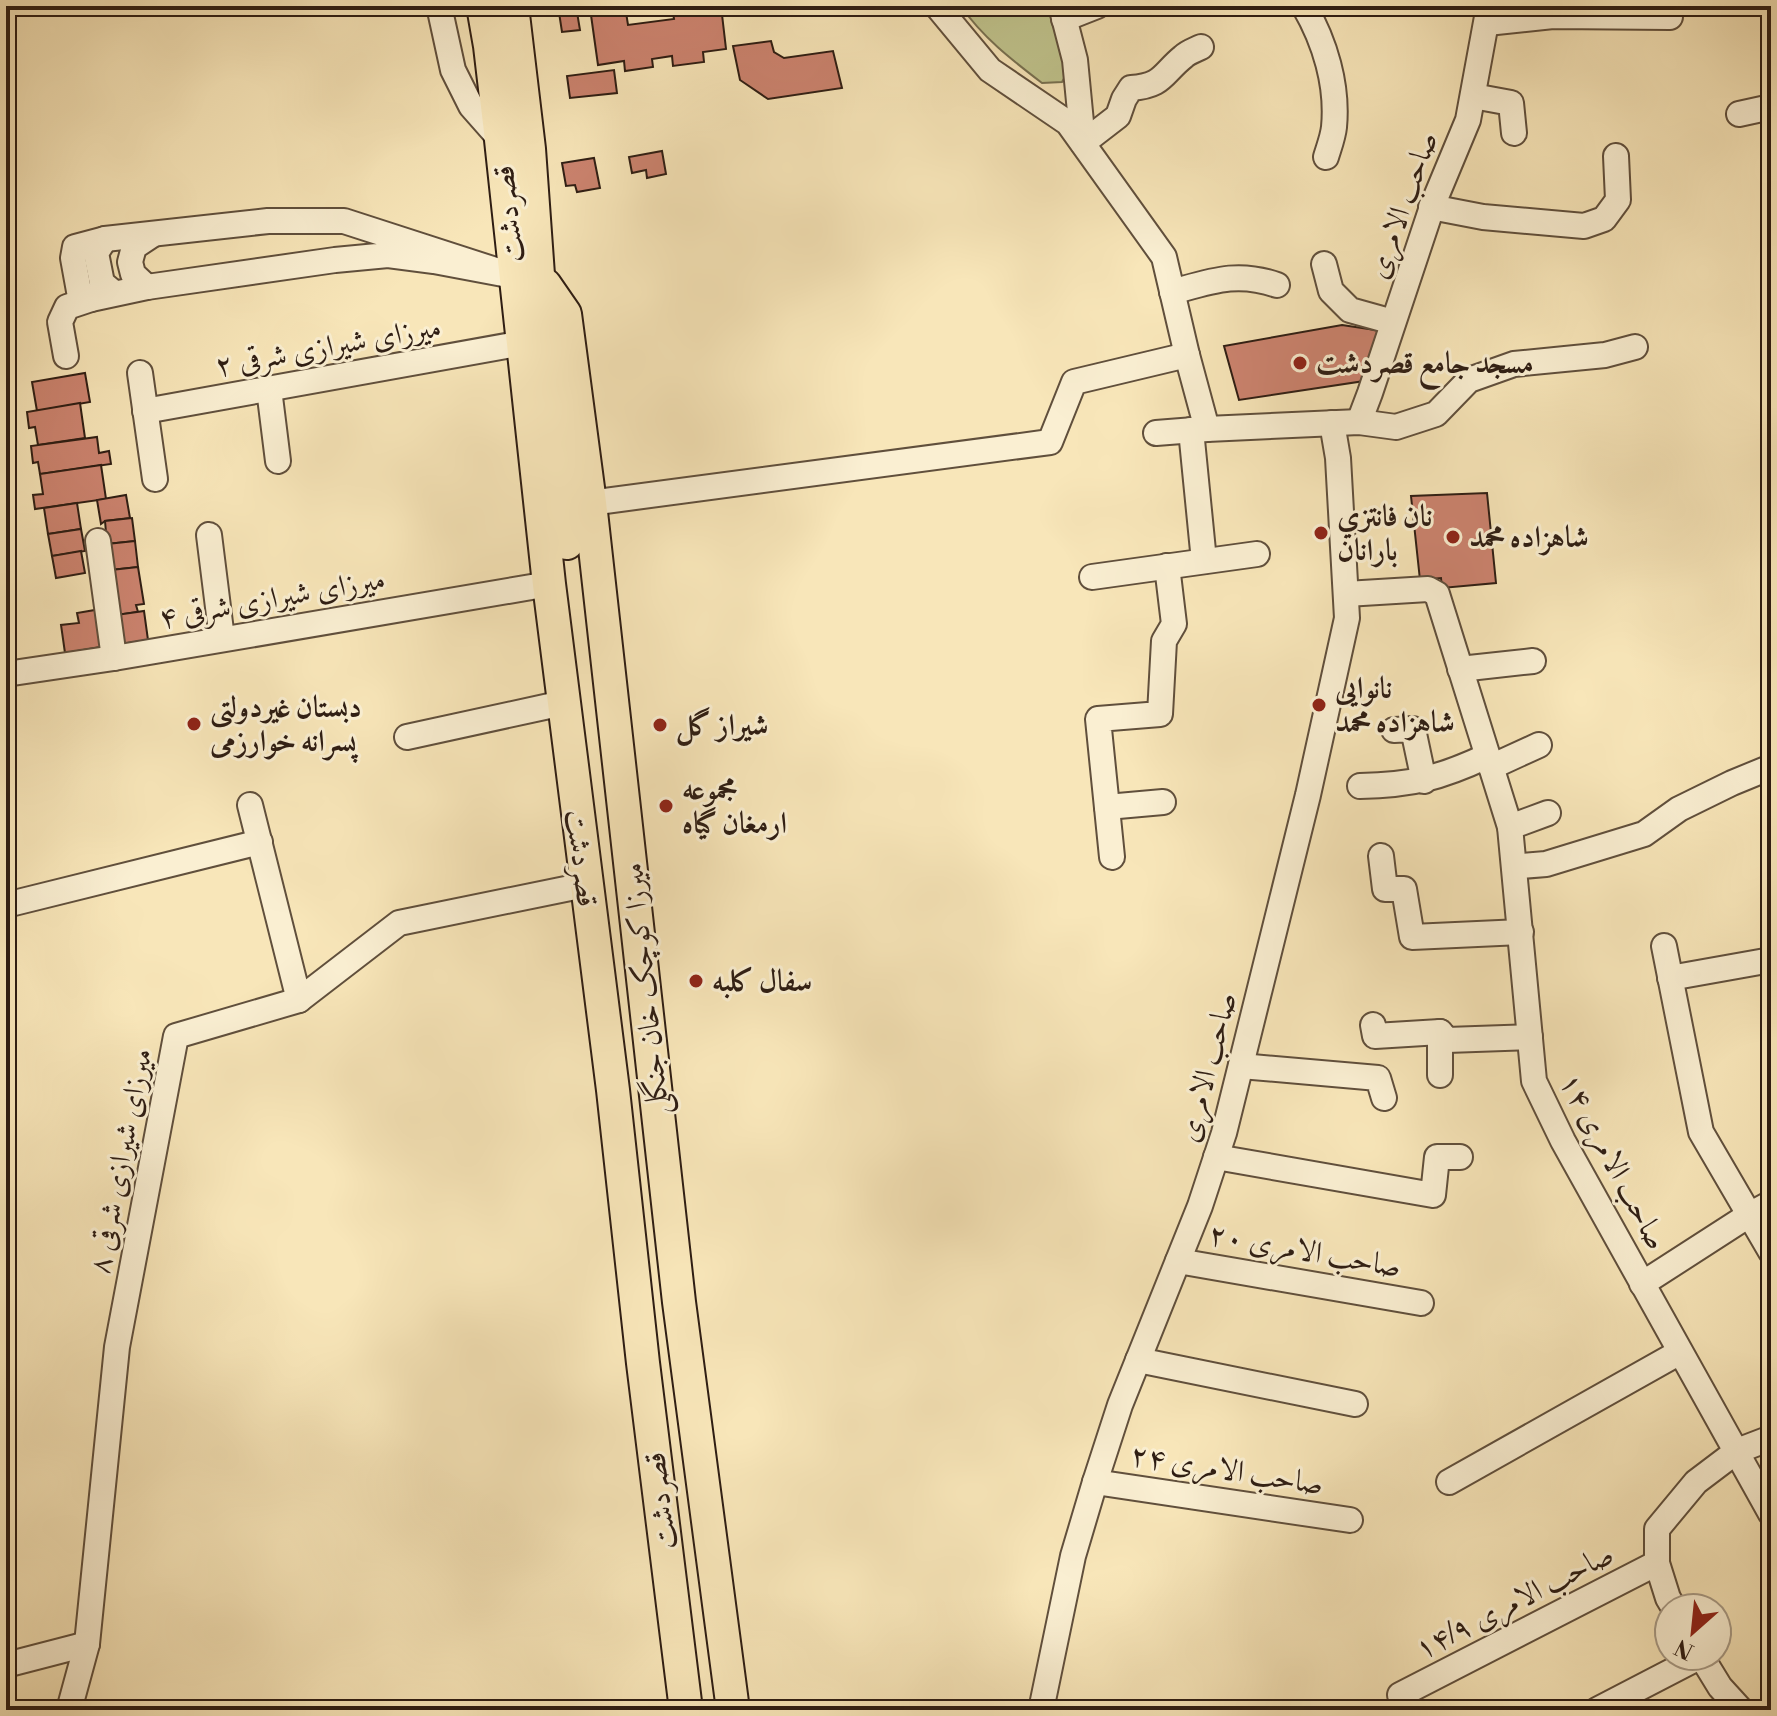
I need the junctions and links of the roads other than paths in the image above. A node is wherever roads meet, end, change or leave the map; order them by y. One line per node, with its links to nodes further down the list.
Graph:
1 (439, 6): 15 (street)
2 (483, 6): 15 (main road, قصردشت)
3 (512, 6): 22 (main road, قصردشت)
4 (937, 6): 16 (street)
5 (1097, 6): 7 (street)
6 (1304, 6): 18 (street)
7 (1063, 12): 16 (street)
8 (1488, 14): 9 (street); 11 (street, صاحب الامری)
9 (1670, 17)
10 (1201, 47): 16 (street)
11 (1473, 96): 14 (street); 19 (street, صاحب الامری)
12 (1771, 107): 13 (street)
13 (1739, 114)
14 (1514, 133)
15 (501, 140): 22 (main road, قصردشت)
16 (1083, 143): 25 (street)
17 (1616, 156): 19 (street)
18 (1326, 157)
19 (1431, 207): 27 (street, صاحب الامری)
20 (152, 235): 22 (street); 24 (street); 26 (street)
21 (1324, 264): 27 (street)
22 (526, 276): 24 (street); 28 (main road, قصردشت); 41 (main road, میرزا کوچک خان جنگلی)
23 (1277, 285): 25 (street)
24 (147, 287): 26 (street)
25 (1172, 292): 30 (street)
26 (102, 296): 31 (street)
27 (1393, 322): 35 (street, صاحب الامری)
28 (534, 342): 33 (street, ۲ میرزای شیرازی شرقی); 48 (main road, قصردشت)
29 (1635, 347): 35 (street)
30 (1187, 355): 37 (street); 41 (street)
31 (66, 356)
32 (140, 373): 34 (street)
33 (269, 389): 34 (street, ۲ میرزای شیرازی شرقی); 39 (street)
34 (145, 411): 40 (street)
35 (1359, 422): 36 (street)
36 (1332, 423): 37 (street); 49 (street, صاحب الامری)
37 (1199, 430): 38 (street); 45 (street)
38 (1156, 433)
39 (278, 461)
40 (155, 479)
41 (590, 503): 84 (main road, میرزا کوچک خان جنگلی)
42 (209, 535): 50 (street)
43 (98, 541): 51 (street)
44 (1257, 554): 45 (street)
45 (1204, 561): 46 (street)
46 (1167, 566): 47 (street); 65 (street)
47 (1092, 577)
48 (560, 583): 50 (street, ۴ میرزای شیرازی شرقی); 55 (main road, قصردشت)
49 (1346, 594): 53 (street, ۱۴ صاحب الامری); 82 (street, صاحب الامری)
50 (222, 639): 51 (street, ۴ میرزای شیرازی شرقی)
51 (114, 658): 54 (street, ۴ میرزای شیرازی شرقی)
52 (1533, 661): 53 (street)
53 (1460, 669): 59 (street, ۱۴ صاحب الامری)
54 (6, 674)
55 (574, 702): 57 (street); 72 (main road, قصردشت); 84 (main road, قصردشت)
56 (1394, 730): 61 (street)
57 (407, 737)
58 (1539, 745): 59 (street)
59 (1489, 762): 61 (street); 67 (street, ۱۴ صاحب الامری)
60 (1771, 767): 71 (street)
61 (1424, 781): 62 (street)
62 (1360, 786)
63 (1163, 802): 65 (street)
64 (250, 805): 68 (street)
65 (1107, 807): 70 (street)
66 (1548, 813): 67 (street)
67 (1510, 827): 71 (street, ۱۴ صاحب الامری)
68 (260, 842): 73 (street); 78 (street)
69 (1381, 856): 74 (street)
70 (1112, 857)
71 (1507, 858): 74 (street, ۱۴ صاحب الامری)
72 (585, 885): 78 (street, ۸ میرزای شیرازی شرقی); 111 (main road, قصردشت)
73 (6, 905)
74 (1521, 932): 81 (street, ۱۴ صاحب الامری)
75 (1664, 946): 77 (street)
76 (1771, 960): 77 (street)
77 (1670, 978): 89 (street)
78 (299, 1000): 105 (street, ۸ میرزای شیرازی شرقی)
79 (1373, 1025): 80 (street)
80 (1440, 1032): 81 (street); 83 (street)
81 (1530, 1037): 92 (street, ۱۴ صاحب الامری)
82 (1241, 1066): 85 (street); 86 (street, صاحب الامری)
83 (1440, 1075)
84 (645, 1086): 112 (main road, قصردشت); 113 (main road, میرزا کوچک خان جنگلی)
85 (1384, 1098)
86 (1216, 1157): 87 (street); 91 (street, صاحب الامری)
87 (1460, 1157)
88 (1771, 1203): 89 (street)
89 (1749, 1215): 90 (street); 92 (street)
90 (1771, 1252)
91 (1178, 1261): 93 (street, ۲۰ صاحب الامری); 95 (street, صاحب الامری)
92 (1642, 1284): 94 (street, ۱۴ صاحب الامری)
93 (1421, 1303)
94 (1680, 1352): 98 (street, ۱۴ صاحب الامری); 100 (street)
95 (1138, 1360): 96 (street); 99 (street, صاحب الامری)
96 (1355, 1404)
97 (1771, 1438): 98 (street)
98 (1737, 1451): 101 (street, ۱۴ صاحب الامری); 103 (street)
99 (1095, 1482): 102 (street, ۲۴ صاحب الامری); 114 (street, صاحب الامری)
100 (1449, 1482)
101 (1771, 1514)
102 (1350, 1520)
103 (1657, 1563): 104 (street); 109 (street, ۱۴/۹ صاحب الامری)
104 (1666, 1592)
105 (87, 1644): 106 (street); 110 (street)
106 (6, 1665)
107 (1670, 1672): 115 (street)
108 (1711, 1672): 116 (street)
109 (1400, 1695)
110 (69, 1710)
111 (686, 1710)
112 (703, 1710)
113 (733, 1710)
114 (1041, 1710)
115 (1597, 1710)
116 (1741, 1710)

